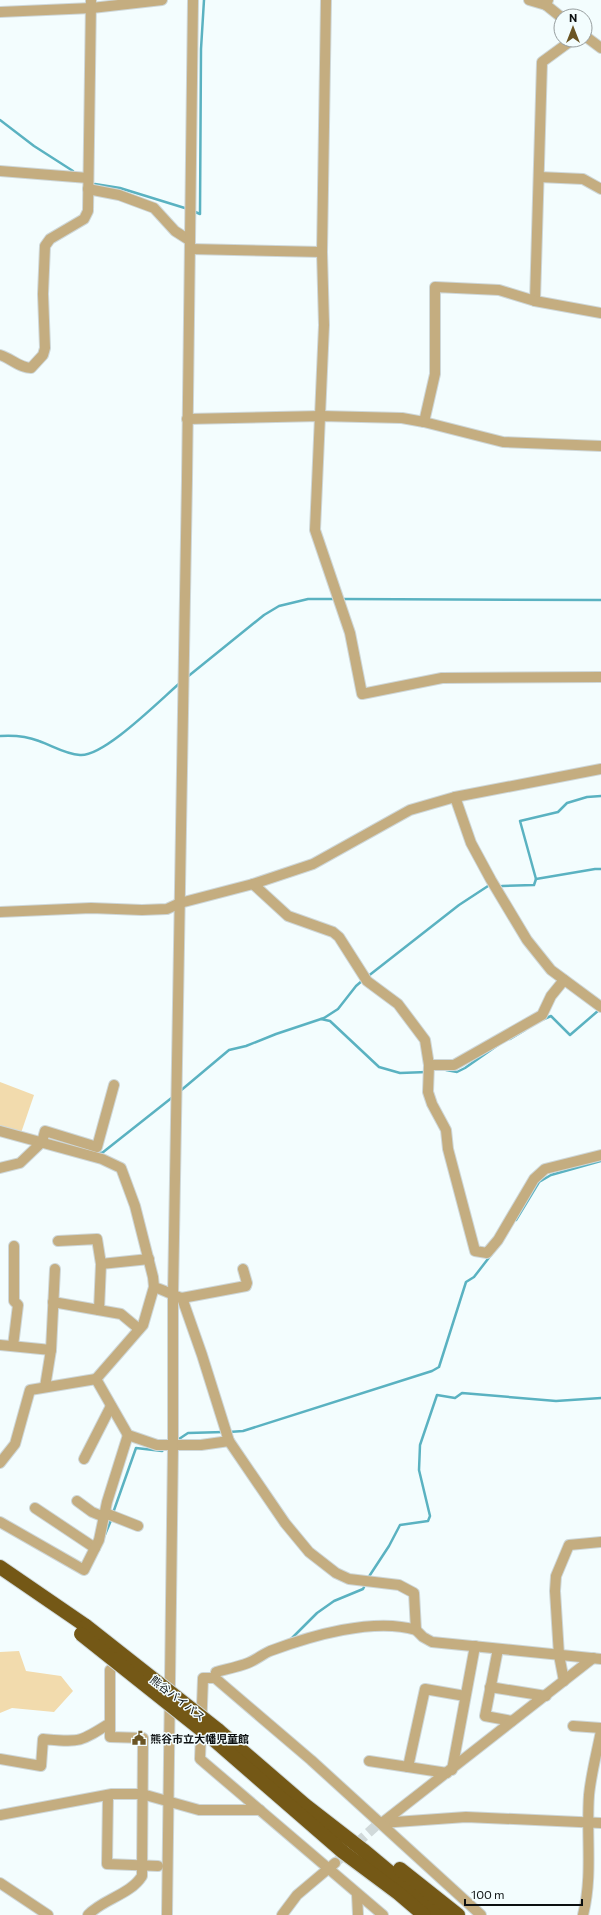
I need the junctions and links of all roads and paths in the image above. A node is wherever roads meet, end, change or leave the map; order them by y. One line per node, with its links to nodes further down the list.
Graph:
1 (162, 0): 6 (street)
2 (192, 0): 14 (street)
3 (326, 0): 15 (street)
4 (530, 0): 5 (street)
5 (547, 2)
6 (91, 4): 7 (street); 11 (street)
7 (0, 12)
8 (561, 48): 10 (street)
9 (0, 171): 11 (street)
10 (539, 177): 13 (street); 16 (street)
11 (88, 178): 12 (street)
12 (88, 189): 14 (street); 18 (street)
13 (601, 189)
14 (189, 245): 15 (street); 20 (street)
15 (322, 252): 19 (street)
16 (535, 302): 17 (street); 21 (street)
17 (601, 313)
18 (0, 355)
19 (321, 416): 20 (street); 21 (street); 23 (street)
20 (187, 419): 27 (street)
21 (424, 422): 22 (street)
22 (601, 446)
23 (601, 678)
24 (601, 769): 25 (street)
25 (455, 797): 26 (street); 29 (street)
26 (253, 884): 27 (street); 31 (street)
27 (180, 903): 28 (street); 44 (street)
28 (0, 912)
29 (564, 980): 30 (street); 31 (street)
30 (601, 1007)
31 (429, 1066): 35 (street)
32 (114, 1085): 34 (street)
33 (0, 1131): 34 (street)
34 (42, 1142): 36 (street); 39 (street)
35 (601, 1155)
36 (0, 1168)
37 (58, 1241): 40 (street)
38 (14, 1246): 49 (street)
39 (149, 1259): 40 (street); 43 (street)
40 (101, 1264): 46 (street)
41 (55, 1269): 45 (street)
42 (244, 1269): 44 (street)
43 (154, 1287): 44 (street); 47 (street)
44 (177, 1297): 55 (street); 56 (street)
45 (53, 1302): 46 (street); 50 (street)
46 (99, 1310): 47 (street)
47 (139, 1329): 51 (street)
48 (0, 1345): 49 (street)
49 (13, 1346): 50 (street)
50 (51, 1350): 52 (street)
51 (96, 1379): 52 (street); 53 (street)
52 (45, 1387): 58 (street)
53 (111, 1406): 54 (street); 57 (street)
54 (128, 1435): 56 (street); 61 (street)
55 (228, 1439): 56 (street); 69 (street)
56 (170, 1445): 92 (street)
57 (84, 1459)
58 (0, 1463)
59 (76, 1500): 61 (street)
60 (35, 1508): 65 (street)
61 (104, 1515): 63 (street); 65 (street)
62 (0, 1522): 65 (street)
63 (138, 1526)
64 (601, 1542): 72 (street)
65 (95, 1548)
66 (0, 1568): 68 (highway, 熊谷バイパス)
67 (0, 1577): 68 (highway, 熊谷バイパス)
68 (84, 1630): 85 (highway, 熊谷バイパス, bridge)
69 (416, 1630): 70 (street); 75 (street)
70 (475, 1646): 71 (street); 78 (street)
71 (498, 1649): 72 (street); 77 (street)
72 (559, 1655): 73 (street); 76 (street)
73 (597, 1658): 76 (street)
74 (110, 1670): 81 (street)
75 (215, 1678): 94 (street); 98 (street)
76 (564, 1681): 79 (street)
77 (490, 1687): 79 (street); 80 (street)
78 (465, 1696): 88 (street); 89 (street)
79 (546, 1696): 80 (street)
80 (512, 1721): 89 (street)
81 (110, 1723): 86 (street); 90 (street)
82 (574, 1726): 83 (street)
83 (601, 1728)
84 (601, 1732): 96 (street)
85 (215, 1734): 93 (highway, 熊谷バイパス); 99 (highway, 熊谷バイパス)
86 (0, 1759)
87 (369, 1761): 88 (street)
88 (408, 1767): 89 (street)
89 (450, 1771): 98 (street)
90 (142, 1794): 91 (street); 92 (street); 100 (street)
91 (108, 1795): 95 (street); 100 (street)
92 (168, 1802): 94 (street); 106 (street)
93 (305, 1805): 112 (highway, 熊谷バイパス); 113 (highway)
94 (260, 1810): 99 (street)
95 (0, 1815)
96 (588, 1823): 97 (street); 98 (street); 115 (street)
97 (601, 1823)
98 (380, 1824): 114 (street)
99 (336, 1861): 103 (street); 107 (street); 110 (highway); 111 (highway, 熊谷バイパス)
100 (142, 1865): 101 (street); 105 (street)
101 (158, 1866)
102 (0, 1883): 104 (street)
103 (357, 1894): 108 (street); 109 (street)
104 (48, 1915)
105 (88, 1915)
106 (167, 1915)
107 (282, 1915)
108 (358, 1915)
109 (383, 1915)
110 (409, 1915)
111 (424, 1915)
112 (441, 1915)
113 (458, 1915)
114 (481, 1915)
115 (583, 1915)

